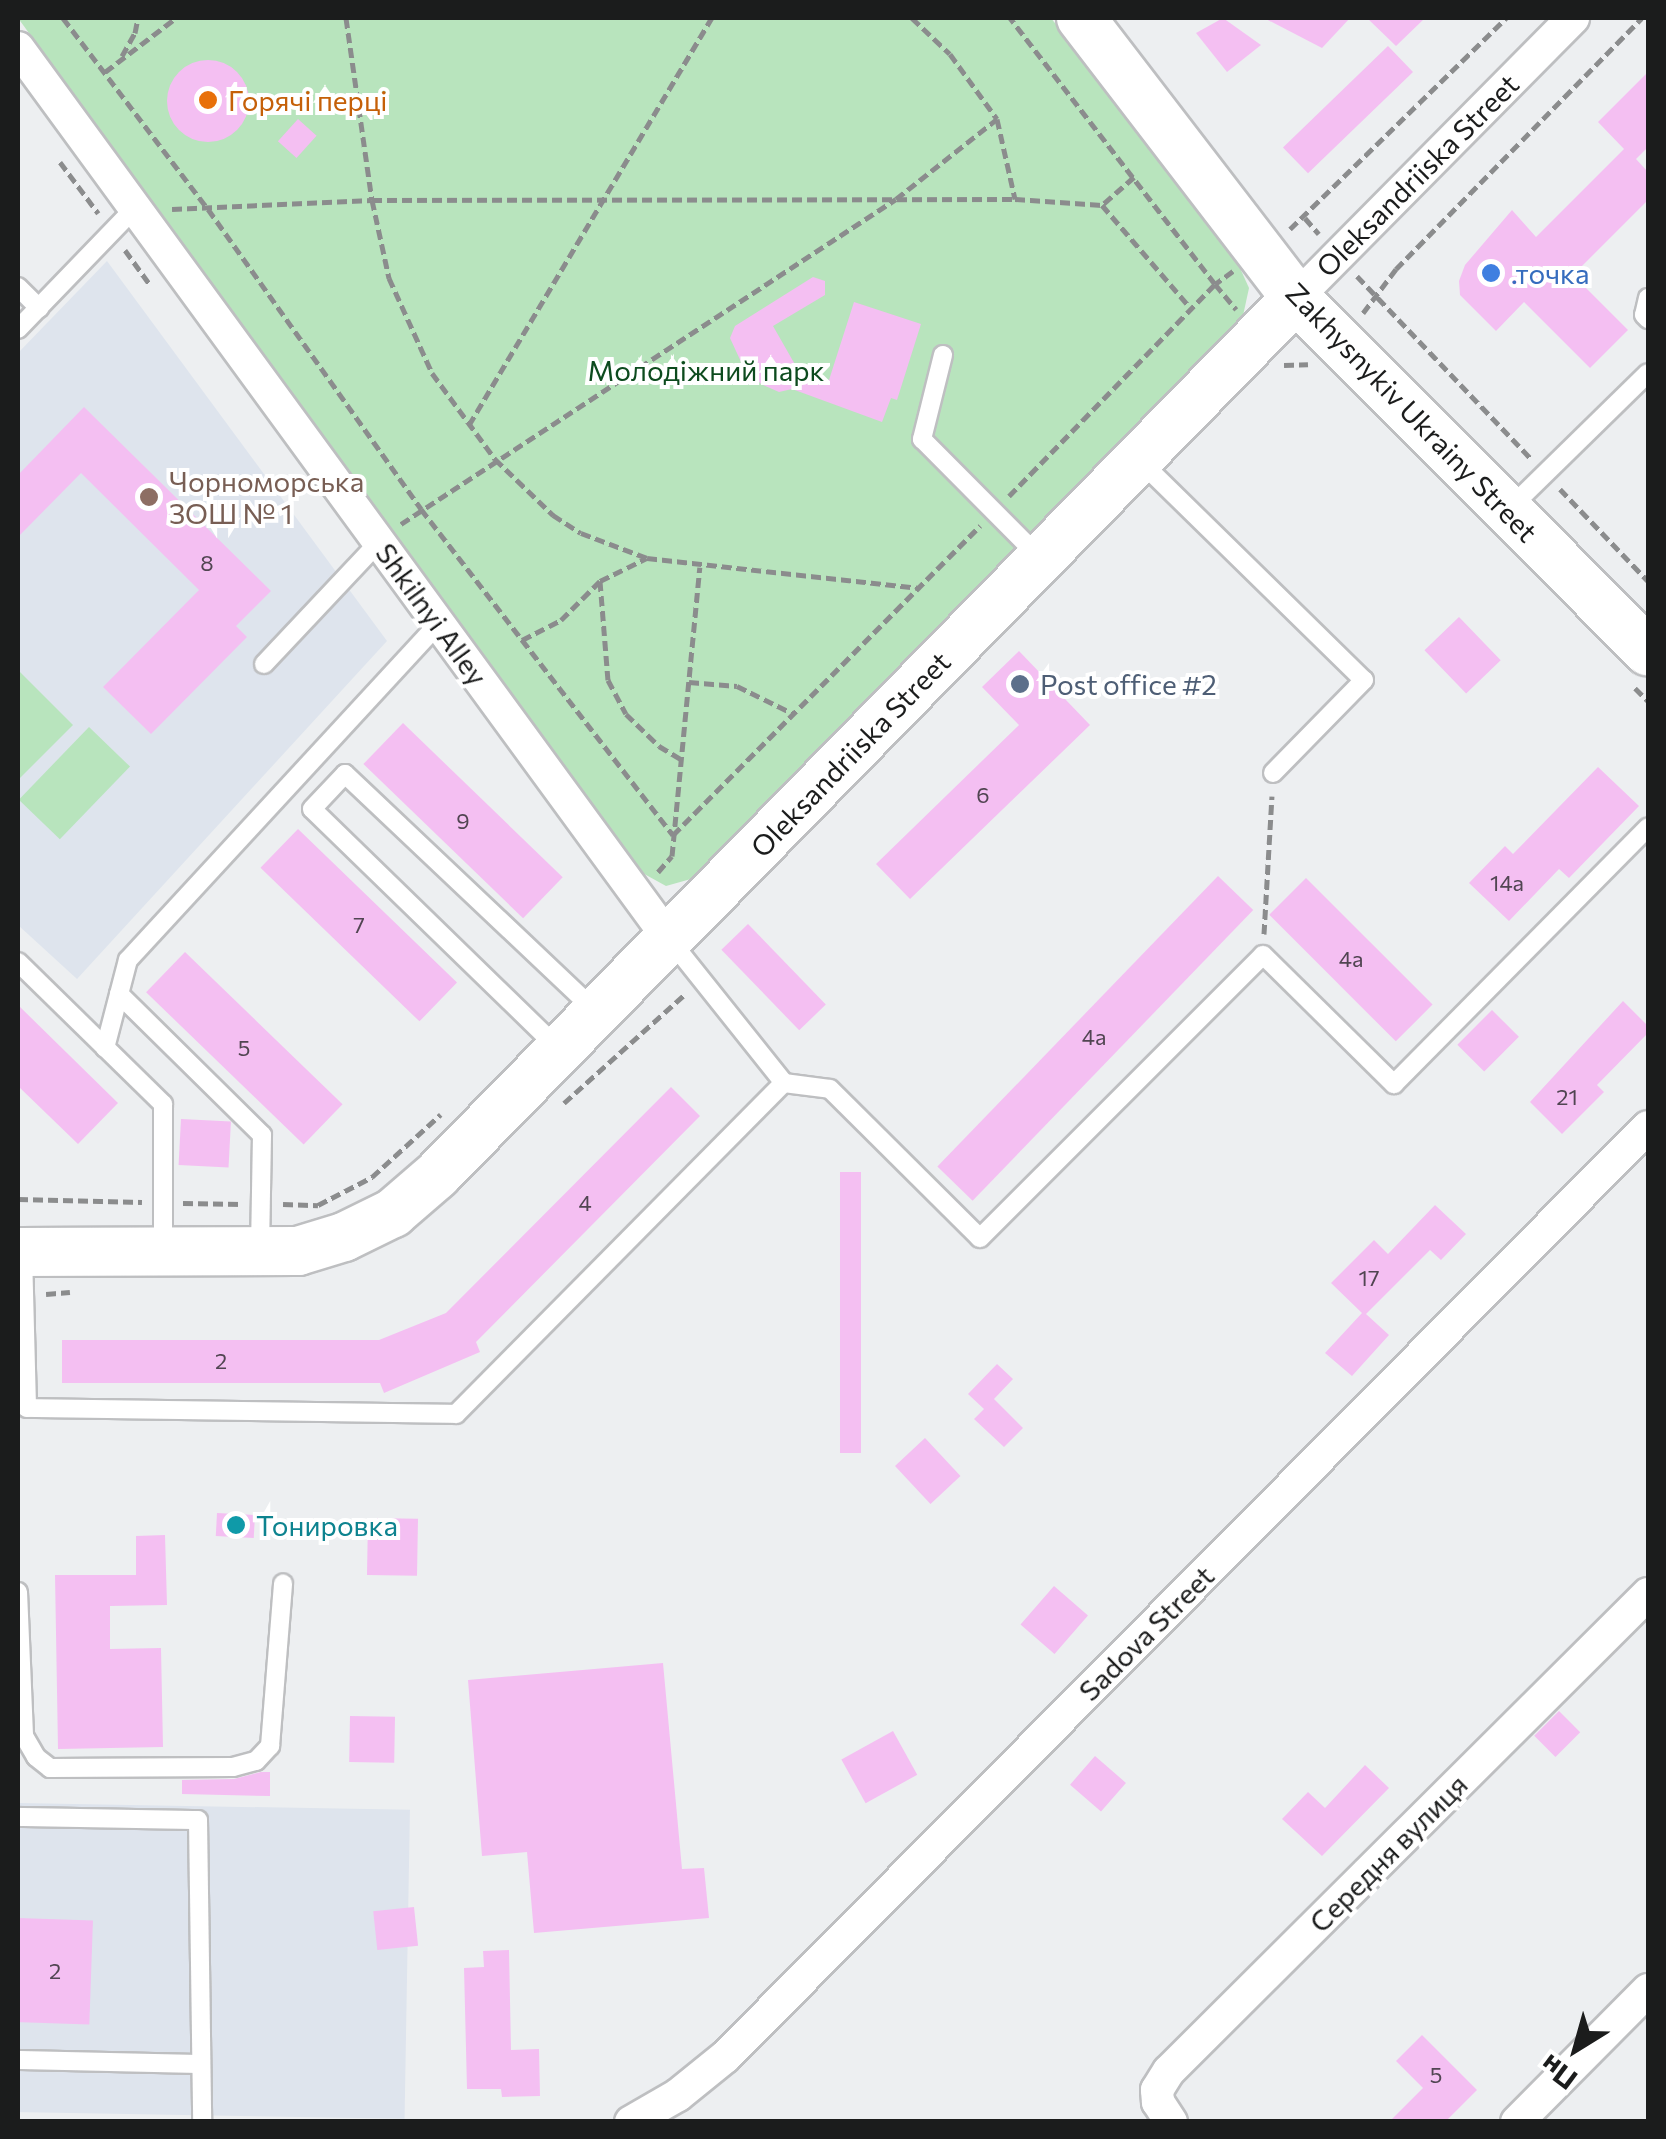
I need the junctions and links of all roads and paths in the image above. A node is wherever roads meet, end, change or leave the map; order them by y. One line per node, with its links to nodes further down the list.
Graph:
1 (63, 18): 14 (path)
2 (138, 18): 13 (path)
3 (176, 18): 13 (path)
4 (346, 18): 19 (path)
5 (712, 18): 20 (path)
6 (912, 18): 15 (path)
7 (1010, 18): 16 (path)
8 (1506, 18): 24 (path)
9 (1573, 18): 26 (street, Oleksandriiska Street)
10 (1642, 18): 39 (path)
11 (1089, 21): 26 (main road, Zakhysnykiv Ukrainy Street)
12 (18, 48): 22 (street, Shkilnyi Alley)
13 (120, 58): 14 (path)
14 (105, 72): 23 (path)
15 (997, 119): 17 (path); 18 (path)
16 (1134, 177): 21 (path); 28 (path)
17 (896, 199): 18 (path); 20 (path); 37 (path)
18 (1015, 199): 21 (path)
19 (372, 200): 20 (path); 23 (path); 36 (path)
20 (602, 200): 36 (path)
21 (1102, 205): 28 (path)
22 (134, 209): 23 (path); 29 (lane); 44 (street, Shkilnyi Alley)
23 (208, 209): 41 (path)
24 (1305, 218)
25 (18, 287): 29 (lane)
26 (1296, 298): 38 (main road, Oleksandriiska Street); 42 (main road, Zakhysnykiv Ukrainy Street)
27 (1648, 298): 30 (lane)
28 (1189, 306): 43 (path)
29 (38, 308): 31 (lane)
30 (1648, 320)
31 (18, 330)
32 (943, 355): 43 (lane)
33 (1312, 364): 34 (path)
34 (1281, 366)
35 (1648, 373): 42 (lane)
36 (469, 425): 37 (path)
37 (494, 459): 41 (path); 45 (path)
38 (1138, 459): 46 (main road, Oleksandriiska Street); 58 (lane)
39 (1538, 466)
40 (1552, 480): 49 (path)
41 (421, 508): 44 (path); 52 (path)
42 (1508, 510): 53 (main road, Zakhysnykiv Ukrainy Street)
43 (994, 512): 46 (lane); 50 (path)
44 (379, 542): 51 (street, Shkilnyi Alley); 54 (lane)
45 (647, 558): 47 (path); 48 (path)
46 (1040, 558): 62 (main road, Oleksandriiska Street)
47 (700, 567): 50 (path); 55 (path)
48 (600, 581): 52 (path); 57 (path)
49 (1648, 581)
50 (918, 588): 56 (path)
51 (439, 623): 62 (street, Shkilnyi Alley); 65 (lane)
52 (522, 640): 60 (path)
53 (1648, 650)
54 (264, 664)
55 (688, 682): 56 (path); 57 (path)
56 (794, 714): 60 (path)
57 (681, 759): 60 (path)
58 (1273, 773): 63 (path)
59 (1648, 828): 63 (lane)
60 (673, 836): 61 (path)
61 (672, 856)
62 (670, 940): 66 (main road, Oleksandriiska Street); 69 (lane)
63 (1263, 955): 69 (lane)
64 (18, 962): 67 (lane)
65 (119, 994): 67 (lane); 77 (lane)
66 (597, 1013): 68 (main road, Oleksandriiska Street); 68 (lane)
67 (105, 1048): 73 (lane)
68 (560, 1050): 77 (main road, Oleksandriiska Street)
69 (784, 1083): 78 (lane)
70 (453, 1103): 75 (path)
71 (1648, 1127): 87 (street, Sadova Street)
72 (18, 1199): 73 (path)
73 (163, 1202): 74 (path); 76 (lane)
74 (251, 1204)
75 (268, 1204)
76 (163, 1251): 77 (main road, Oleksandriiska Street); 78 (main road, Oleksandriiska Street)
77 (260, 1251)
78 (20, 1252)
79 (283, 1584): 80 (lane)
80 (18, 1592)
81 (1648, 1594): 88 (street, Середня вулиця)
82 (18, 1817): 85 (lane)
83 (1648, 1990): 89 (street)
84 (18, 2060): 85 (lane)
85 (201, 2064): 86 (lane)
86 (202, 2122)
87 (631, 2122)
88 (1170, 2122)
89 (1517, 2122)

